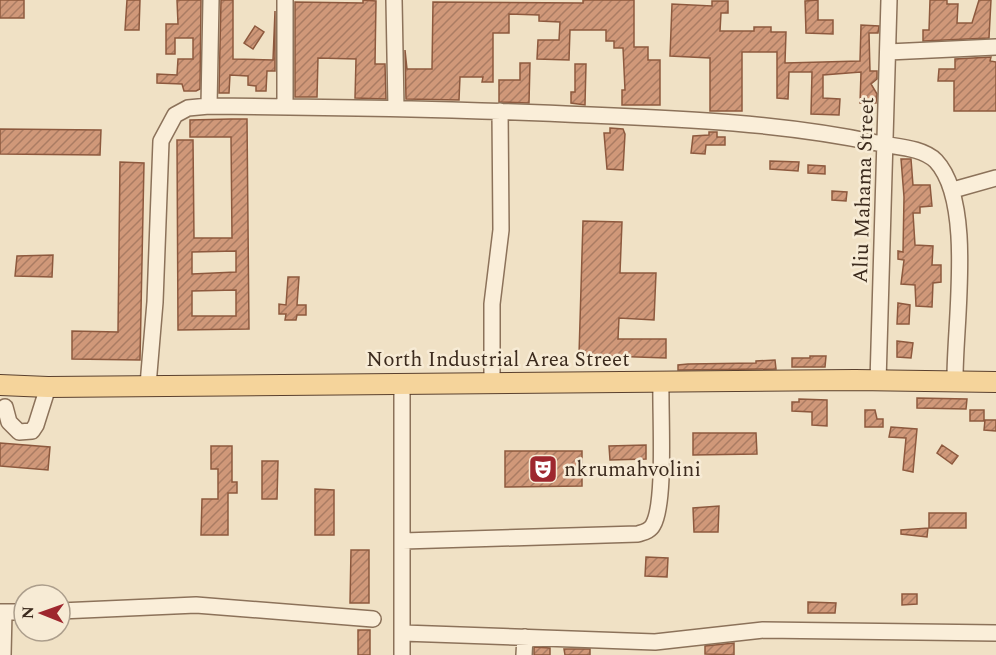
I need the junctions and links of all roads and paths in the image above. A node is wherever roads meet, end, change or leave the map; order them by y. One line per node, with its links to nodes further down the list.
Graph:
1 (211, 0): 7 (street)
2 (285, 0): 8 (street)
3 (394, 0): 9 (street)
4 (889, 0): 6 (street, Aliu Mahama Street)
5 (996, 46): 6 (street)
6 (888, 52): 11 (street, Aliu Mahama Street)
7 (209, 106): 8 (street); 20 (street)
8 (285, 106): 9 (street)
9 (396, 108): 10 (street)
10 (500, 111): 11 (street); 19 (street)
11 (886, 145): 13 (street); 14 (street, Aliu Mahama Street)
12 (996, 178): 13 (street)
13 (953, 190): 16 (street)
14 (878, 381): 15 (main road, North Industrial Area Street); 16 (main road, North Industrial Area Street)
15 (661, 382): 19 (main road, North Industrial Area Street); 24 (street)
16 (955, 382): 17 (main road, North Industrial Area Street)
17 (996, 382)
18 (402, 383): 19 (main road, North Industrial Area Street); 20 (main road, North Industrial Area Street); 24 (street)
19 (492, 383)
20 (148, 385): 22 (main road, North Industrial Area Street)
21 (6, 386): 22 (main road, North Industrial Area Street); 23 (street)
22 (48, 387): 23 (street)
23 (3, 413)
24 (403, 541): 28 (street)
25 (72, 610): 27 (street)
26 (2, 612): 31 (street)
27 (373, 619)
28 (403, 633): 30 (street); 32 (street)
29 (996, 633): 30 (street)
30 (525, 637): 33 (street)
31 (3, 655)
32 (402, 655)
33 (524, 655)

